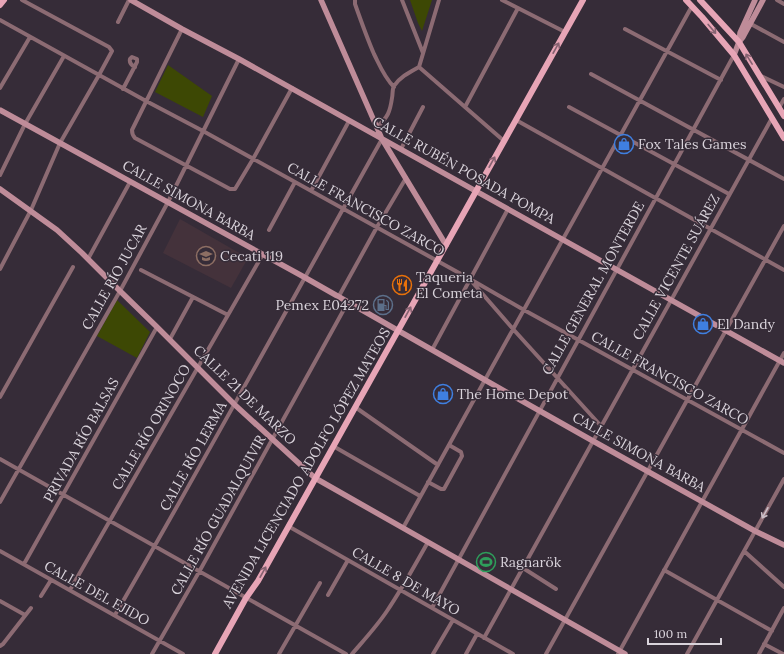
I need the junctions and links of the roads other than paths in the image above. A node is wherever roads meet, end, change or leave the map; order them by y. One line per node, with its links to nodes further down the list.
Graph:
1 (4, 0): 16 (main road)
2 (22, 0): 36 (street)
3 (130, 0): 20 (street); 22 (street, CALLE RUBÉN POSADA POMPA)
4 (322, 0): 57 (street)
5 (355, 0): 39 (street)
6 (402, 0): 29 (street)
7 (439, 0): 29 (street)
8 (502, 0): 18 (street)
9 (583, 0): 24 (main road, AVENIDA LICENCIADO ADOLFO LÓPEZ MATEOS)
10 (686, 0): 17 (main road)
11 (700, 0): 26 (main road)
12 (755, 0): 21 (street, CALLE GENERAL MONTERDE)
13 (763, 0): 21 (street, CALLE GENERAL MONTERDE)
14 (777, 0): 15 (street)
15 (784, 4)
16 (0, 5)
17 (692, 6): 28 (street); 30 (main road, one-way to 30)
18 (518, 8): 24 (street); 48 (street)
19 (0, 20): 25 (street, CALLE FRANCISCO ZARCO)
20 (118, 22)
21 (748, 22): 26 (street, CALLE GENERAL MONTERDE); 27 (street)
22 (182, 29): 32 (street, CALLE RUBÉN POSADA POMPA); 45 (street)
23 (625, 29): 28 (street)
24 (565, 32): 55 (main road, AVENIDA LICENCIADO ADOLFO LÓPEZ MATEOS, one-way to 24)
25 (30, 38): 31 (street, CALLE FRANCISCO ZARCO); 41 (street)
26 (739, 42): 30 (street, CALLE GENERAL MONTERDE); 37 (main road, one-way to 26)
27 (784, 42)
28 (667, 51): 38 (street); 46 (street)
29 (423, 53): 34 (street)
30 (734, 55): 38 (street, CALLE GENERAL MONTERDE); 53 (main road)
31 (64, 56): 36 (street, CALLE FRANCISCO ZARCO); 56 (street)
32 (239, 59): 42 (street, CALLE RUBÉN POSADA POMPA); 59 (street, CALLE RÍO JUCAR)
33 (135, 67): 43 (street)
34 (419, 67): 39 (street); 48 (street)
35 (591, 74): 46 (street)
36 (99, 75): 43 (street, CALLE FRANCISCO ZARCO); 64 (street)
37 (759, 75): 40 (street); 50 (main road)
38 (721, 80): 58 (street, CALLE GENERAL MONTERDE)
39 (394, 87): 57 (street)
40 (784, 87)
41 (0, 88)
42 (292, 88): 54 (street, CALLE RUBÉN POSADA POMPA); 66 (street)
43 (124, 89): 45 (street, CALLE FRANCISCO ZARCO)
44 (784, 99): 50 (street)
45 (146, 101): 59 (street, CALLE FRANCISCO ZARCO); 69 (street)
46 (640, 101): 58 (street); 60 (street)
47 (423, 107): 65 (street)
48 (465, 107): 63 (street)
49 (569, 107): 60 (street)
50 (779, 108): 52 (main road)
51 (0, 110): 56 (street, CALLE SIMONA BARBA)
52 (784, 116)
53 (772, 118): 61 (main road); 67 (street, CALLE VICENTE SUÁREZ)
54 (349, 120): 62 (street, CALLE RUBÉN POSADA POMPA); 77 (street)
55 (516, 120): 63 (main road, AVENIDA LICENCIADO ADOLFO LÓPEZ MATEOS); 70 (street)
56 (25, 124): 64 (street, CALLE SIMONA BARBA); 71 (street)
57 (376, 127): 62 (street)
58 (694, 130): 67 (street); 68 (street, CALLE GENERAL MONTERDE)
59 (203, 131): 66 (street, CALLE FRANCISCO ZARCO); 69 (street, CALLE RÍO JUCAR)
60 (620, 135): 68 (street); 70 (street)
61 (784, 138)
62 (382, 139): 65 (street, CALLE RUBÉN POSADA POMPA); 72 (street); 82 (street, CALLE RÍO LERMA)
63 (504, 141): 78 (main road, AVENIDA LICENCIADO ADOLFO LÓPEZ MATEOS, one-way to 63)
64 (60, 143): 74 (street, CALLE SIMONA BARBA); 84 (street)
65 (401, 149): 78 (street, CALLE RUBÉN POSADA POMPA)
66 (253, 159): 69 (street); 75 (street, CALLE FRANCISCO ZARCO)
67 (749, 160): 73 (street); 79 (street, CALLE VICENTE SUÁREZ)
68 (675, 164): 79 (street); 80 (street, CALLE GENERAL MONTERDE)
69 (186, 165): 81 (street, CALLE RÍO JUCAR)
70 (602, 168): 80 (street); 89 (street)
71 (0, 175)
72 (406, 178): 86 (street); 90 (street)
73 (784, 179)
74 (130, 182): 81 (street, CALLE SIMONA BARBA); 92 (street)
75 (295, 182): 77 (street, CALLE FRANCISCO ZARCO); 88 (street)
76 (0, 189): 84 (street, CALLE 21 DE MARZO)
77 (311, 191): 82 (street, CALLE FRANCISCO ZARCO)
78 (476, 191): 83 (street, CALLE RUBÉN POSADA POMPA); 90 (main road, AVENIDA LICENCIADO ADOLFO LÓPEZ MATEOS)
79 (729, 194): 87 (street, CALLE VICENTE SUÁREZ)
80 (656, 199): 87 (street); 98 (street, CALLE GENERAL MONTERDE)
81 (168, 202): 91 (street, CALLE SIMONA BARBA); 102 (street, CALLE RÍO JUCAR)
82 (343, 208): 86 (street, CALLE FRANCISCO ZARCO); 100 (street, CALLE RÍO LERMA)
83 (508, 209): 89 (street, CALLE RUBÉN POSADA POMPA); 101 (street)
84 (31, 210): 92 (street, CALLE 21 DE MARZO); 96 (street)
85 (784, 226): 93 (street)
86 (377, 227): 94 (street, CALLE FRANCISCO ZARCO); 104 (street)
87 (710, 229): 93 (street); 105 (street, CALLE VICENTE SUÁREZ)
88 (269, 230)
89 (563, 239): 98 (street, CALLE RUBÉN POSADA POMPA); 107 (street)
90 (446, 245): 94 (main road, AVENIDA LICENCIADO ADOLFO LÓPEZ MATEOS)
91 (263, 254): 100 (street, CALLE SIMONA BARBA); 108 (street, CALLE RÍO ORINOCO)
92 (88, 258): 102 (street, CALLE 21 DE MARZO)
93 (765, 260): 99 (street); 112 (street)
94 (437, 261): 101 (street, CALLE FRANCISCO ZARCO); 111 (main road, AVENIDA LICENCIADO ADOLFO LÓPEZ MATEOS, one-way to 94)
95 (73, 267): 122 (street)
96 (0, 269)
97 (141, 270): 103 (street)
98 (617, 270): 105 (street, CALLE RUBÉN POSADA POMPA); 114 (street, CALLE GENERAL MONTERDE)
99 (784, 270)
100 (304, 277): 104 (street, CALLE SIMONA BARBA); 124 (street, CALLE RÍO LERMA)
101 (470, 279): 107 (street, CALLE FRANCISCO ZARCO); 110 (street); 115 (street)
102 (120, 291): 109 (street, CALLE 21 DE MARZO); 136 (street, CALLE RÍO JUCAR)
103 (193, 296): 108 (street); 113 (street)
104 (339, 296): 106 (street, CALLE SIMONA BARBA)
105 (671, 300): 112 (street, CALLE RUBÉN POSADA POMPA); 119 (street, CALLE VICENTE SUÁREZ)
106 (348, 302): 111 (street, CALLE SIMONA BARBA); 129 (street, CALLE RÍO GUADALQUIVIR)
107 (524, 310): 110 (street); 114 (street, CALLE FRANCISCO ZARCO)
108 (228, 315): 118 (street, CALLE RÍO ORINOCO)
109 (157, 327): 113 (street, CALLE 21 DE MARZO); 141 (street, PRIVADA RÍO BALSAS)
110 (513, 329): 120 (street); 121 (street)
111 (398, 330): 115 (street, CALLE SIMONA BARBA); 125 (main road, AVENIDA LICENCIADO ADOLFO LÓPEZ MATEOS)
112 (726, 330): 117 (street, CALLE RUBÉN POSADA POMPA); 123 (street)
113 (170, 339): 118 (street, CALLE 21 DE MARZO)
114 (579, 340): 119 (street, CALLE FRANCISCO ZARCO); 120 (street, CALLE GENERAL MONTERDE)
115 (432, 350): 121 (street, CALLE SIMONA BARBA)
116 (784, 353): 117 (street)
117 (782, 361): 128 (street)
118 (198, 367): 124 (street, CALLE 21 DE MARZO); 145 (street, CALLE RÍO ORINOCO)
119 (633, 369): 123 (street, CALLE FRANCISCO ZARCO); 127 (street, CALLE VICENTE SUÁREZ)
120 (558, 377): 126 (street, CALLE GENERAL MONTERDE); 127 (street)
121 (485, 380): 126 (street, CALLE SIMONA BARBA); 131 (street)
122 (0, 397)
123 (687, 400): 128 (street, CALLE FRANCISCO ZARCO); 137 (street)
124 (235, 405): 129 (street, CALLE 21 DE MARZO); 150 (street, CALLE RÍO LERMA)
125 (355, 407): 132 (main road, AVENIDA LICENCIADO ADOLFO LÓPEZ MATEOS); 135 (street)
126 (539, 410): 130 (street, CALLE SIMONA BARBA); 154 (street, CALLE GENERAL MONTERDE)
127 (601, 426): 130 (street, CALLE VICENTE SUÁREZ)
128 (742, 430): 133 (street, CALLE FRANCISCO ZARCO); 143 (street)
129 (273, 439): 138 (street, CALLE 21 DE MARZO); 159 (street, CALLE RÍO GUADALQUIVIR)
130 (593, 441): 137 (street, CALLE SIMONA BARBA); 157 (street, CALLE VICENTE SUÁREZ)
131 (449, 445): 135 (street); 140 (street)
132 (333, 446): 138 (main road, AVENIDA LICENCIADO ADOLFO LÓPEZ MATEOS); 142 (street)
133 (784, 453)
134 (0, 459): 136 (street)
135 (438, 465): 140 (street)
136 (19, 470): 141 (street); 144 (street, CALLE RÍO JUCAR)
137 (648, 471): 143 (street, CALLE SIMONA BARBA); 178 (street)
138 (315, 478): 146 (main road, AVENIDA LICENCIADO ADOLFO LÓPEZ MATEOS); 147 (street, CALLE 21 DE MARZO)
139 (784, 479): 148 (street, one-way to 148)
140 (428, 482): 142 (street)
141 (63, 495): 145 (street); 156 (street, PRIVADA RÍO BALSAS)
142 (420, 496): 147 (street)
143 (702, 501): 148 (street, CALLE SIMONA BARBA); 158 (street)
144 (0, 502)
145 (110, 521): 150 (street); 165 (street, CALLE RÍO ORINOCO)
146 (288, 526): 155 (street, CALLE 8 DE MAYO); 169 (main road, AVENIDA LICENCIADO ADOLFO LÓPEZ MATEOS, one-way to 146)
147 (403, 528): 149 (street, CALLE 21 DE MARZO)
148 (755, 531): 151 (street, CALLE SIMONA BARBA); 153 (street)
149 (428, 542): 154 (street, CALLE 21 DE MARZO); 166 (street)
150 (155, 546): 159 (street); 176 (street, CALLE RÍO LERMA)
151 (784, 546)
152 (0, 551): 156 (street, CALLE DEL EJIDO)
153 (744, 551): 162 (street); 170 (street)
154 (458, 559): 163 (street, CALLE 21 DE MARZO); 173 (street, CALLE GENERAL MONTERDE)
155 (348, 560): 166 (street, CALLE 8 DE MAYO); 167 (street)
156 (24, 564): 160 (street, CALLE DEL EJIDO)
157 (523, 568): 163 (street, CALLE VICENTE SUÁREZ); 164 (street)
158 (664, 570): 170 (street); 186 (street)
159 (200, 572): 169 (street); 183 (street, CALLE RÍO GUADALQUIVIR)
160 (52, 580): 165 (street, CALLE DEL EJIDO); 168 (street)
161 (320, 583): 179 (street)
162 (784, 587)
163 (511, 589): 178 (street, CALLE 21 DE MARZO); 182 (street, CALLE VICENTE SUÁREZ)
164 (556, 589)
165 (70, 590): 176 (street, CALLE DEL EJIDO)
166 (401, 590): 173 (street, CALLE 8 DE MAYO); 192 (street)
167 (328, 595)
168 (40, 596)
169 (246, 598): 179 (street); 189 (main road, AVENIDA LICENCIADO ADOLFO LÓPEZ MATEOS)
170 (717, 600): 180 (street); 197 (street)
171 (0, 601): 175 (street)
172 (31, 608): 175 (street)
173 (432, 608): 177 (street, CALLE 8 DE MAYO)
174 (784, 608): 180 (street)
175 (25, 615): 185 (street)
176 (115, 615): 183 (street, CALLE DEL EJIDO)
177 (453, 620): 181 (street, CALLE 8 DE MAYO); 193 (street)
178 (565, 620): 186 (street, CALLE 21 DE MARZO); 196 (street)
179 (295, 626): 190 (street); 191 (street)
180 (772, 631): 184 (street)
181 (477, 634): 182 (street, CALLE 8 DE MAYO); 194 (street)
182 (484, 638): 195 (street, CALLE 8 DE MAYO)
183 (159, 640): 187 (street, CALLE RÍO GUADALQUIVIR); 188 (street, CALLE DEL EJIDO)
184 (764, 644): 198 (street); 199 (street)
185 (0, 646)
186 (621, 653)
187 (152, 654)
188 (183, 654)
189 (215, 654)
190 (280, 654)
191 (346, 654)
192 (352, 654)
193 (433, 654)
194 (466, 654)
195 (513, 654)
196 (546, 654)
197 (687, 654)
198 (759, 654)
199 (783, 654)

